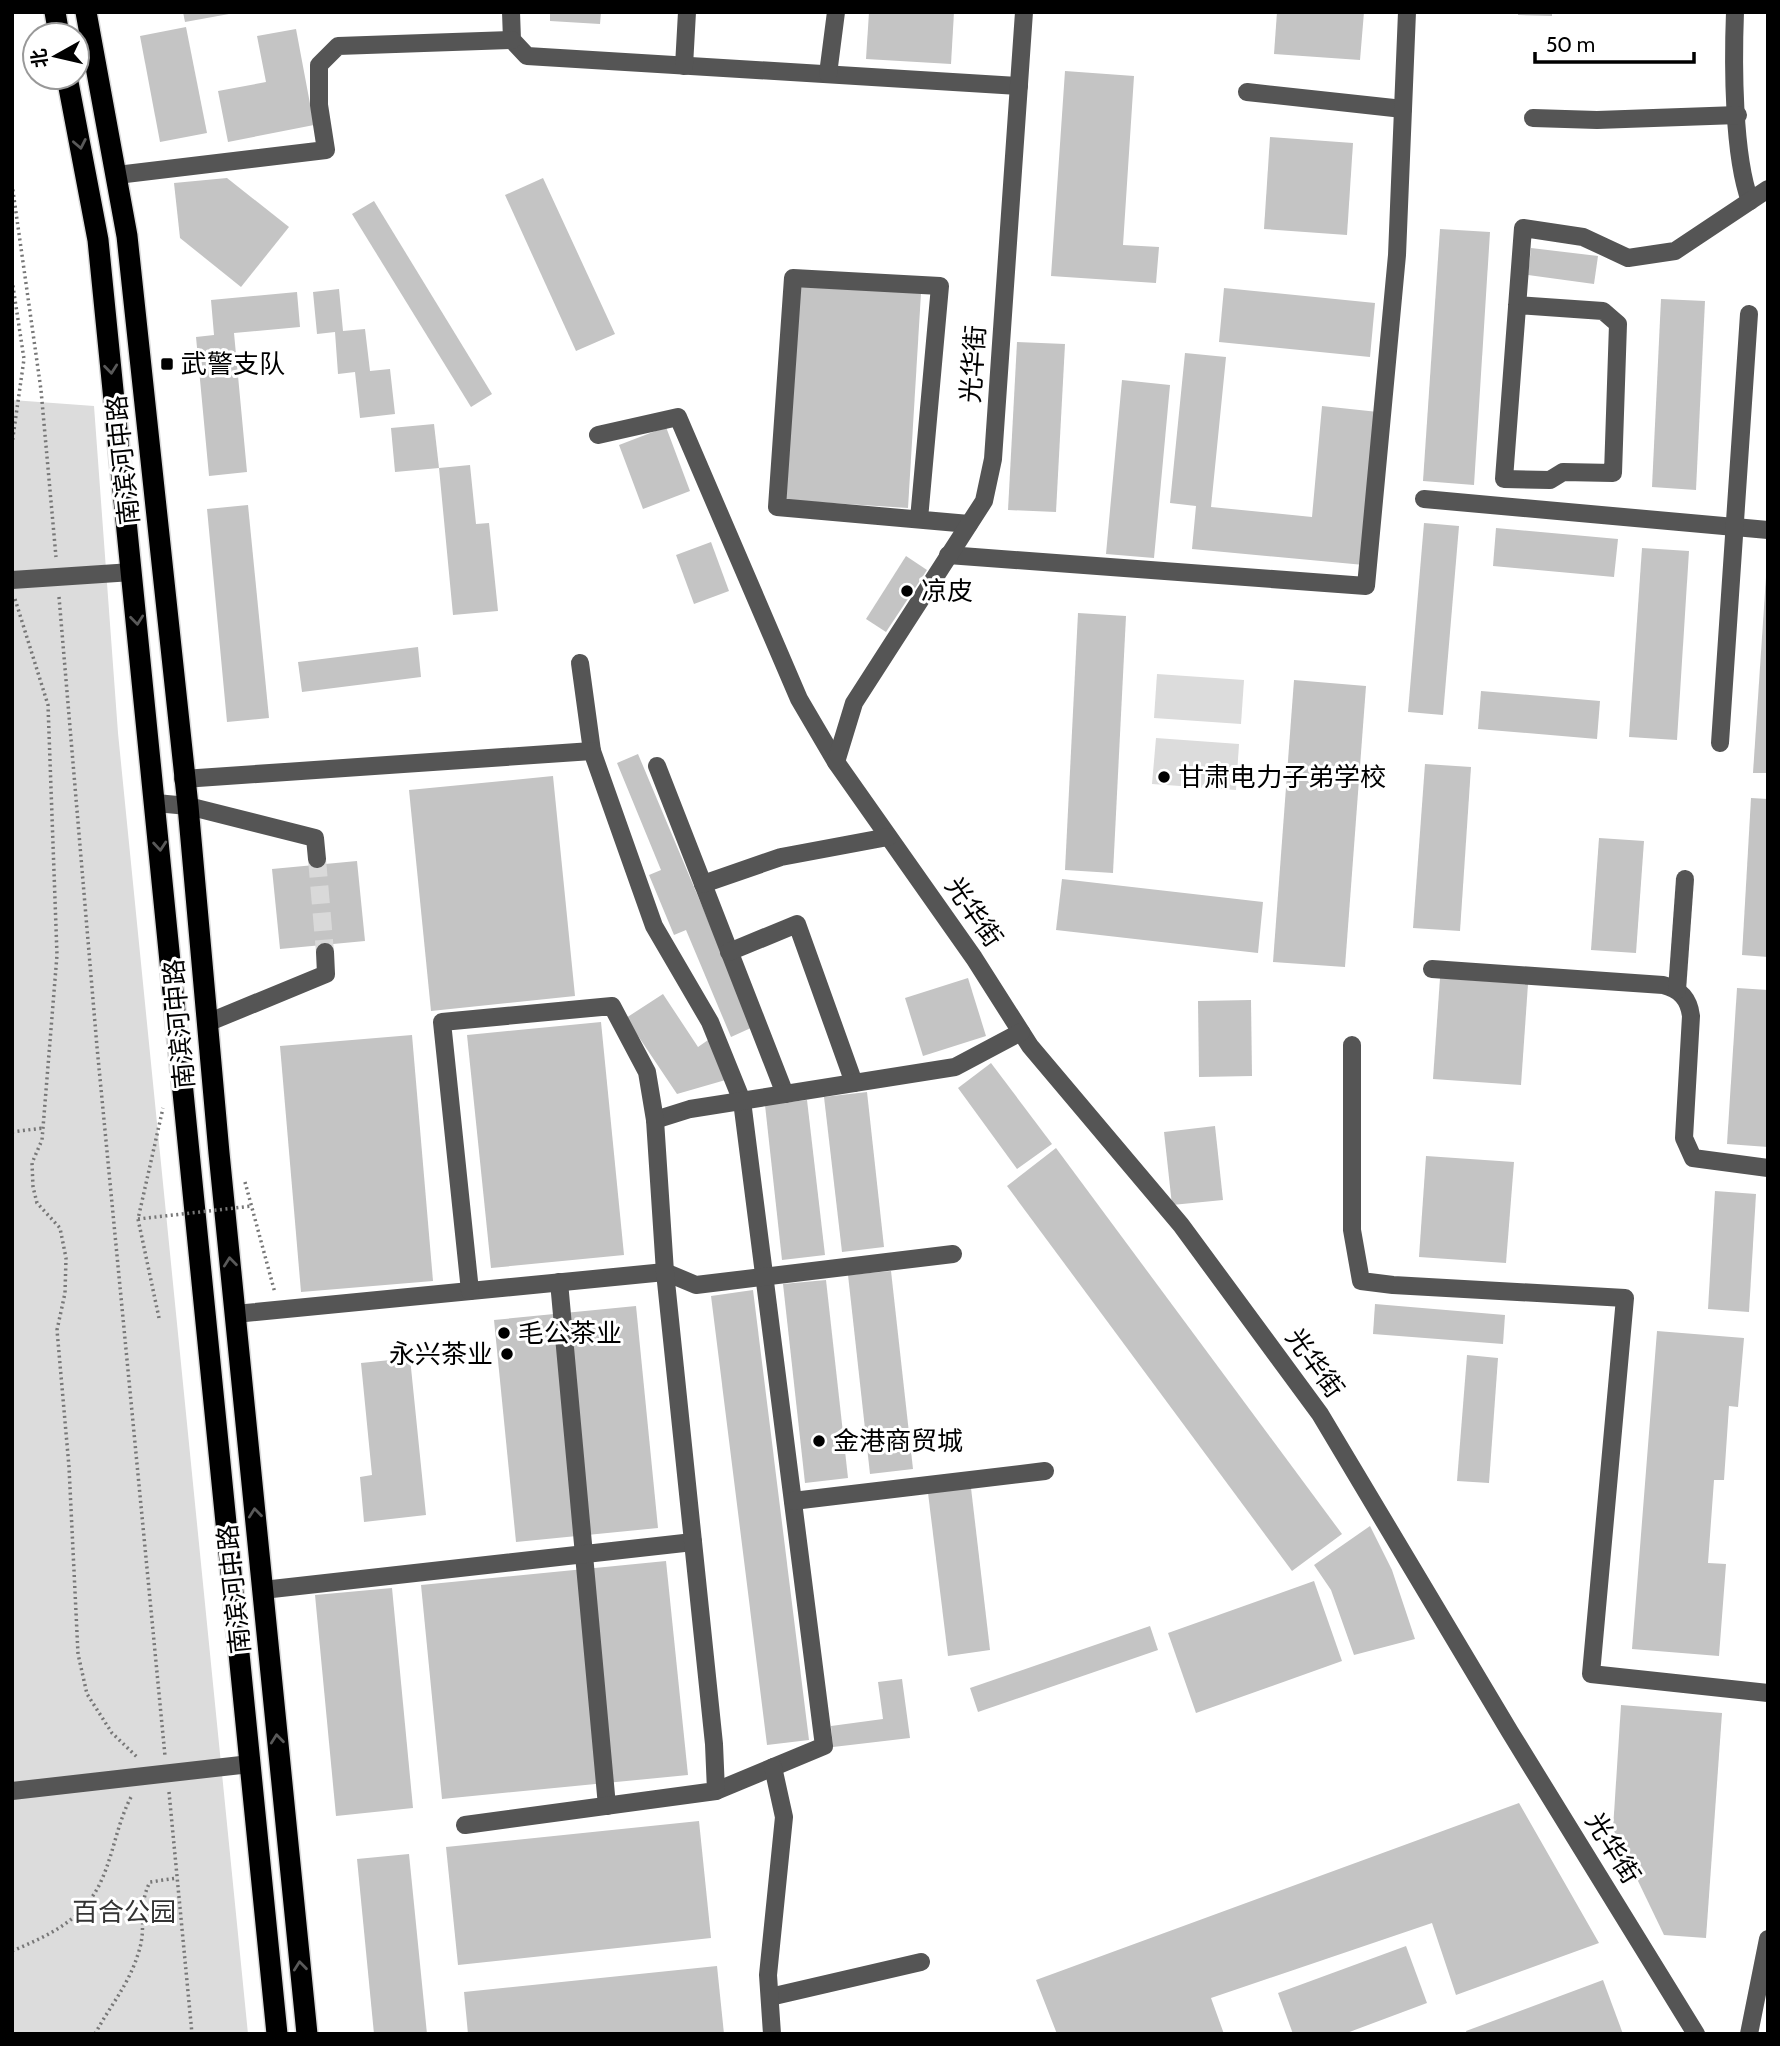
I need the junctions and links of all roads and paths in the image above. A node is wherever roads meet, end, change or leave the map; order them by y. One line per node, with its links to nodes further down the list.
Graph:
1 (86, 12): 17 (highway, 南滨河中路)
2 (511, 12): 8 (street)
3 (687, 12): 9 (street)
4 (836, 12): 10 (street)
5 (1024, 12): 11 (street, 光华街)
6 (1407, 12): 14 (street)
7 (1735, 12): 15 (street)
8 (512, 40): 9 (street); 17 (street)
9 (684, 66): 10 (street)
10 (828, 74): 11 (street)
11 (1019, 86): 28 (street, 光华街)
12 (70, 91): 32 (highway, 南滨河中路, one-way to 32)
13 (1247, 92): 14 (street)
14 (1403, 109): 31 (street)
15 (1738, 115): 16 (street); 20 (street)
16 (1533, 118)
17 (117, 175): 40 (highway, 南滨河中路)
18 (12, 184): 33 (path)
19 (1768, 189): 20 (street)
20 (1750, 201): 22 (street)
21 (12, 280): 25 (path)
22 (1517, 305): 22 (street)
23 (1749, 314): 29 (street)
24 (598, 435): 38 (street, 光华街)
25 (12, 444)
26 (1424, 499): 29 (street)
27 (919, 519): 27 (street); 28 (street)
28 (969, 524): 31 (street, 光华街)
29 (1734, 527): 30 (street); 36 (street)
30 (1768, 530)
31 (948, 555): 38 (street, 光华街)
32 (132, 572): 33 (street); 41 (highway, 南滨河中路, one-way to 41)
33 (57, 578): 34 (street); 79 (path)
34 (13, 588): 59 (path)
35 (580, 663): 37 (street)
36 (1720, 743)
37 (592, 751): 40 (street); 56 (street)
38 (836, 762): 43 (street, 光华街)
39 (657, 766): 46 (street)
40 (183, 779): 42 (highway, 南滨河中路)
41 (156, 803): 42 (street); 77 (highway, 南滨河中路, one-way to 77)
42 (188, 806): 44 (street); 51 (highway, 南滨河中路)
43 (888, 837): 46 (street); 52 (street, 光华街)
44 (317, 859)
45 (1685, 878): 50 (street)
46 (703, 884): 48 (street)
47 (325, 952): 51 (street)
48 (729, 952): 54 (street); 55 (street)
49 (1432, 969): 50 (street)
50 (1677, 990): 61 (street)
51 (206, 1023): 69 (highway, 南滨河中路, one-way to 51)
52 (1021, 1032): 54 (street); 95 (street, 光华街)
53 (1352, 1045): 76 (street)
54 (854, 1083): 55 (street)
55 (785, 1094): 56 (street)
56 (742, 1101): 58 (street); 65 (street)
57 (163, 1108): 62 (path)
58 (654, 1120): 64 (street); 67 (street)
59 (43, 1128): 60 (path); 79 (path)
60 (12, 1132)
61 (1768, 1168)
62 (138, 1219): 68 (path, bridge); 70 (path)
63 (953, 1254): 65 (street)
64 (665, 1272): 65 (street); 66 (street); 73 (street)
65 (765, 1277): 72 (street)
66 (559, 1282): 67 (street); 74 (street)
67 (470, 1291): 68 (street)
68 (279, 1309): 69 (street)
69 (235, 1314): 75 (highway, 南滨河中路, one-way to 69)
70 (159, 1318)
71 (1045, 1471): 72 (street)
72 (793, 1501): 78 (street)
73 (693, 1542): 74 (street); 81 (street)
74 (584, 1554): 75 (street); 83 (street)
75 (262, 1590): 93 (highway, 南滨河中路, one-way to 75)
76 (1768, 1693)
77 (250, 1764): 79 (street); 92 (highway, 南滨河中路)
78 (773, 1767): 81 (street); 89 (street)
79 (167, 1773): 80 (street); 85 (path)
80 (12, 1791)
81 (716, 1791): 83 (street)
82 (134, 1793): 87 (path)
83 (607, 1806): 84 (street)
84 (465, 1825)
85 (177, 1878): 90 (path); 91 (path)
86 (1768, 1939): 96 (street)
87 (12, 1951)
88 (921, 1962): 89 (street)
89 (770, 1997): 94 (street)
90 (95, 2034)
91 (192, 2034)
92 (277, 2034)
93 (307, 2034)
94 (772, 2034)
95 (1696, 2034)
96 (1749, 2034)

